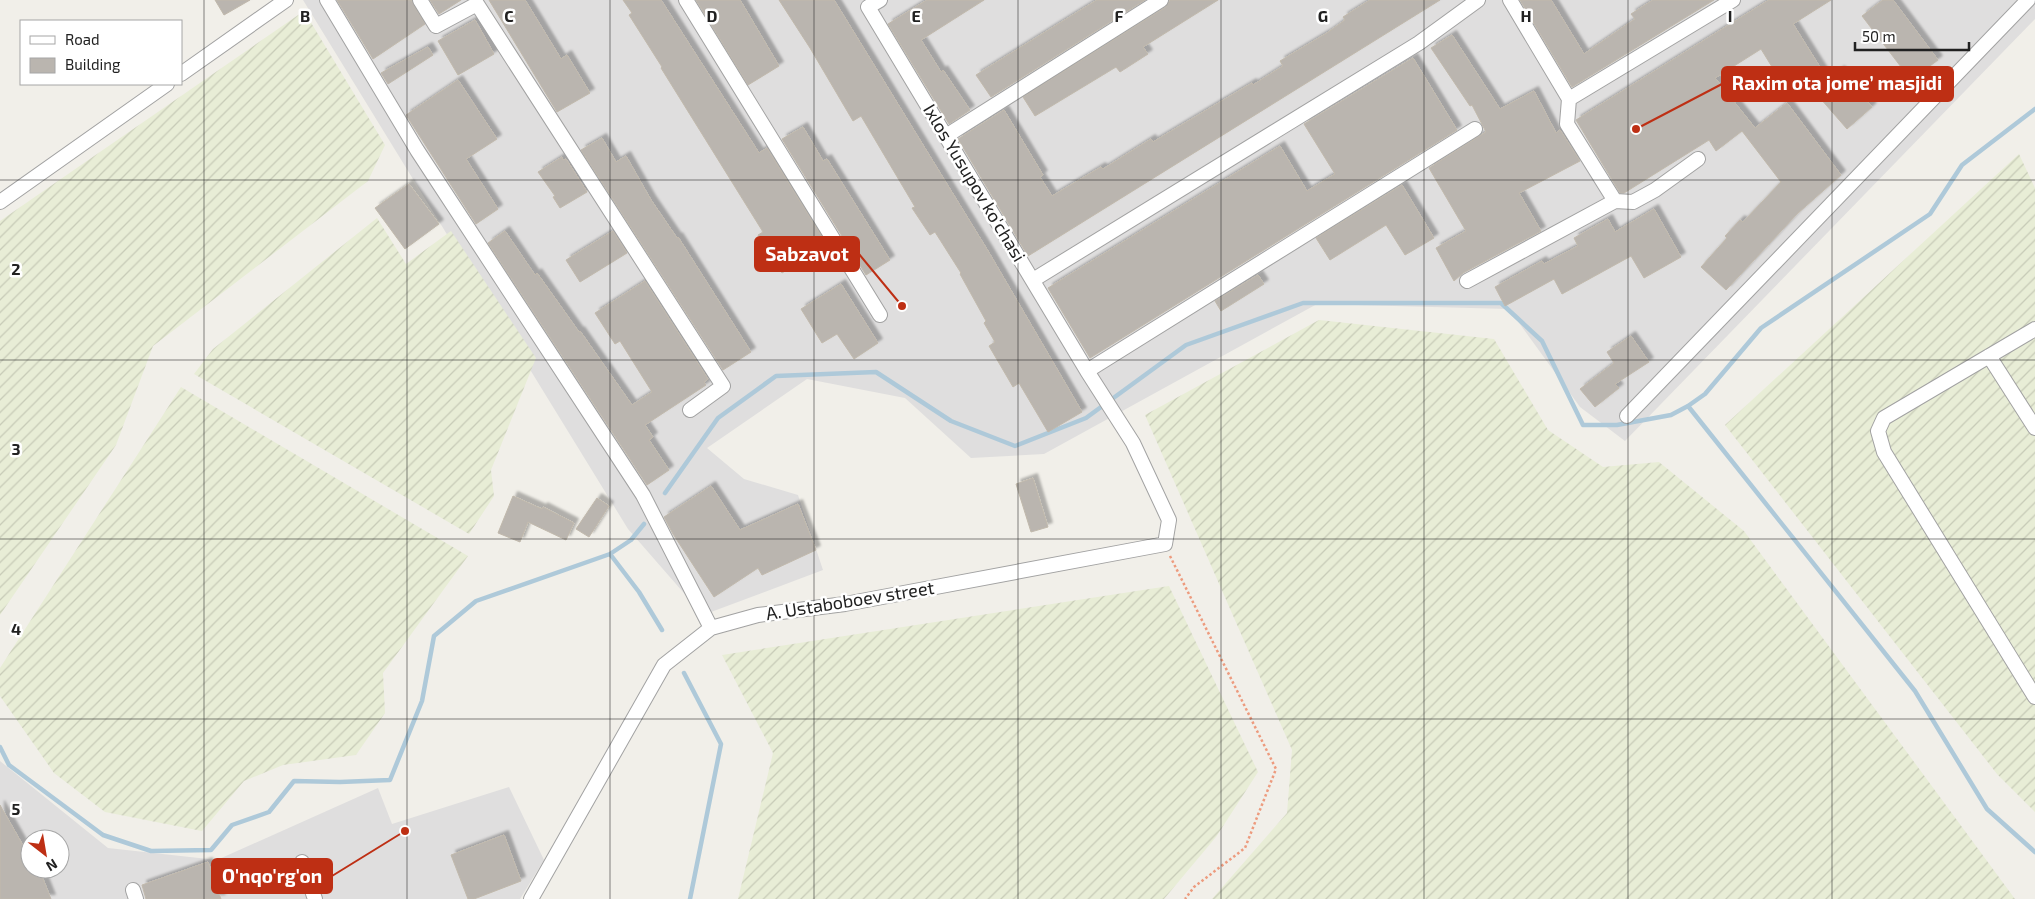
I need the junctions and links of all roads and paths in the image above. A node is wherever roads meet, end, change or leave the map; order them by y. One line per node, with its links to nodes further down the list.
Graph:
1 (286, 0): 11 (street)
2 (327, 0): 29 (street)
3 (420, 0): 25 (street)
4 (686, 0): 21 (street)
5 (1161, 0): 15 (street)
6 (1478, 0): 19 (street)
7 (1510, 0): 13 (street)
8 (1733, 0): 13 (street)
9 (2028, 0): 26 (street)
10 (871, 2): 15 (street, Ixlos Yusupov ko'chasi)
11 (182, 73)
12 (166, 85): 17 (street)
13 (1569, 99): 18 (street)
14 (1475, 129): 24 (street)
15 (946, 136): 19 (street, Ixlos Yusupov ko'chasi)
16 (1698, 160): 18 (street)
17 (0, 202)
18 (1615, 202): 20 (street)
19 (1033, 280): 24 (street, Ixlos Yusupov ko'chasi)
20 (1467, 281)
21 (880, 315)
22 (2035, 329): 23 (street)
23 (1989, 356): 27 (street); 30 (street)
24 (1087, 371): 28 (street, Ixlos Yusupov ko'chasi)
25 (690, 410)
26 (1627, 416)
27 (2035, 428)
28 (1165, 544): 29 (street, A. Ustaboboev street); 34 (path)
29 (711, 628): 33 (street, A. Ustaboboev street)
30 (2035, 697)
31 (302, 862): 32 (street)
32 (315, 899)
33 (532, 899)
34 (1185, 899)

